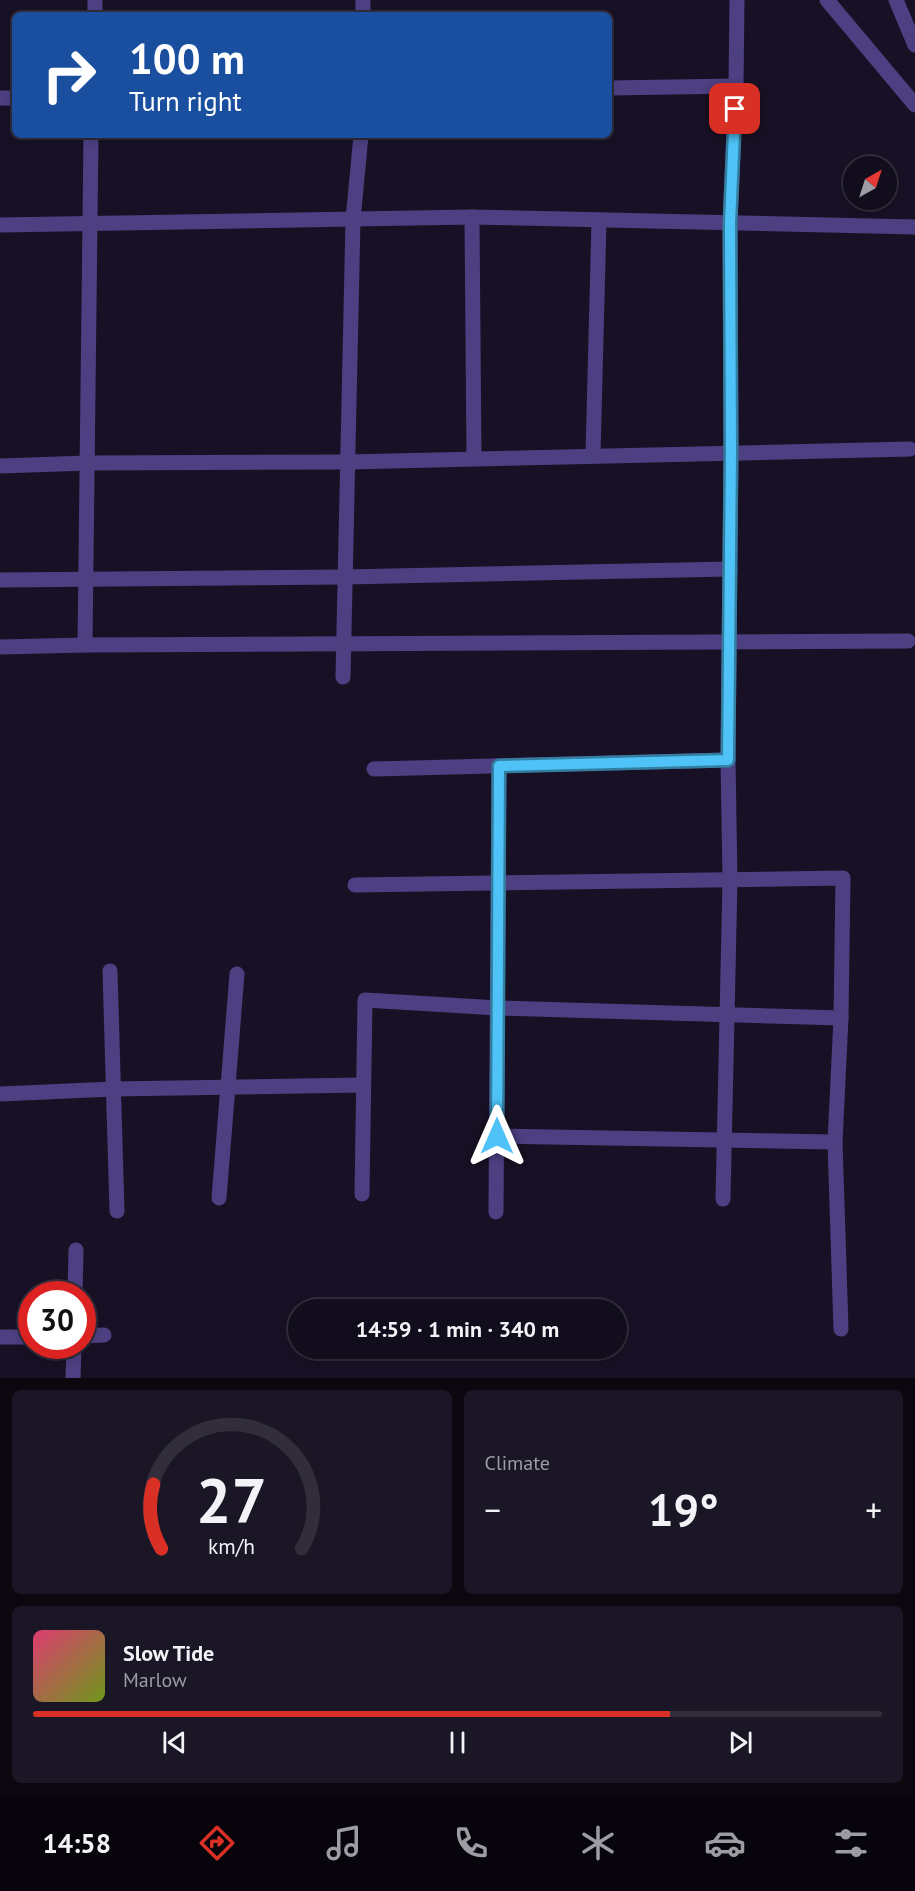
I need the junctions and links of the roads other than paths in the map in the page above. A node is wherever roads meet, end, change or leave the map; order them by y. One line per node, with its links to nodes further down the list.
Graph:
1 (737, 0): 5 (street)
2 (827, 0): 7 (street)
3 (896, 0): 4 (street)
4 (915, 45)
5 (736, 86): 6 (street); 14 (street)
6 (612, 88)
7 (915, 105)
8 (91, 138): 13 (street)
9 (361, 138): 11 (street)
10 (472, 217): 11 (street); 12 (street); 20 (street)
11 (353, 220): 13 (street); 21 (street)
12 (599, 220): 14 (street); 19 (street)
13 (90, 223): 15 (street); 22 (street)
14 (730, 223): 16 (street); 18 (street)
15 (0, 225)
16 (915, 227)
17 (910, 449): 18 (street)
18 (731, 453): 19 (street); 24 (street)
19 (593, 456): 20 (street)
20 (474, 458): 21 (street)
21 (348, 462): 22 (street); 25 (street)
22 (88, 463): 23 (street); 26 (street)
23 (0, 466)
24 (730, 569): 25 (street); 29 (street)
25 (345, 577): 26 (street); 30 (street)
26 (86, 578): 27 (street); 31 (street)
27 (0, 580)
28 (908, 641): 29 (street)
29 (729, 642): 30 (street); 34 (street)
30 (344, 644): 31 (street); 33 (street)
31 (85, 645): 32 (street)
32 (0, 647)
33 (343, 677)
34 (728, 760): 35 (street); 37 (street)
35 (499, 766): 36 (street); 38 (street)
36 (374, 769)
37 (730, 880): 38 (street); 43 (street); 44 (street)
38 (497, 883): 39 (street); 42 (street)
39 (355, 885)
40 (110, 971): 47 (street)
41 (237, 974): 46 (street)
42 (498, 1008): 43 (street); 45 (street); 49 (street)
43 (727, 1014): 44 (street); 50 (street)
44 (841, 1018): 51 (street)
45 (363, 1085): 46 (street); 52 (street)
46 (229, 1088): 47 (street); 53 (street)
47 (113, 1089): 48 (street); 55 (street)
48 (0, 1094)
49 (497, 1136): 50 (street); 56 (street)
50 (725, 1140): 51 (street); 54 (street)
51 (834, 1142): 59 (street)
52 (362, 1194)
53 (219, 1198)
54 (723, 1199)
55 (117, 1211)
56 (496, 1212)
57 (76, 1250): 58 (street)
58 (75, 1281)
59 (841, 1329)
60 (96, 1335): 61 (street)
61 (104, 1335)
62 (0, 1337): 63 (street)
63 (18, 1337)
64 (74, 1359): 65 (street)
65 (73, 1378)

